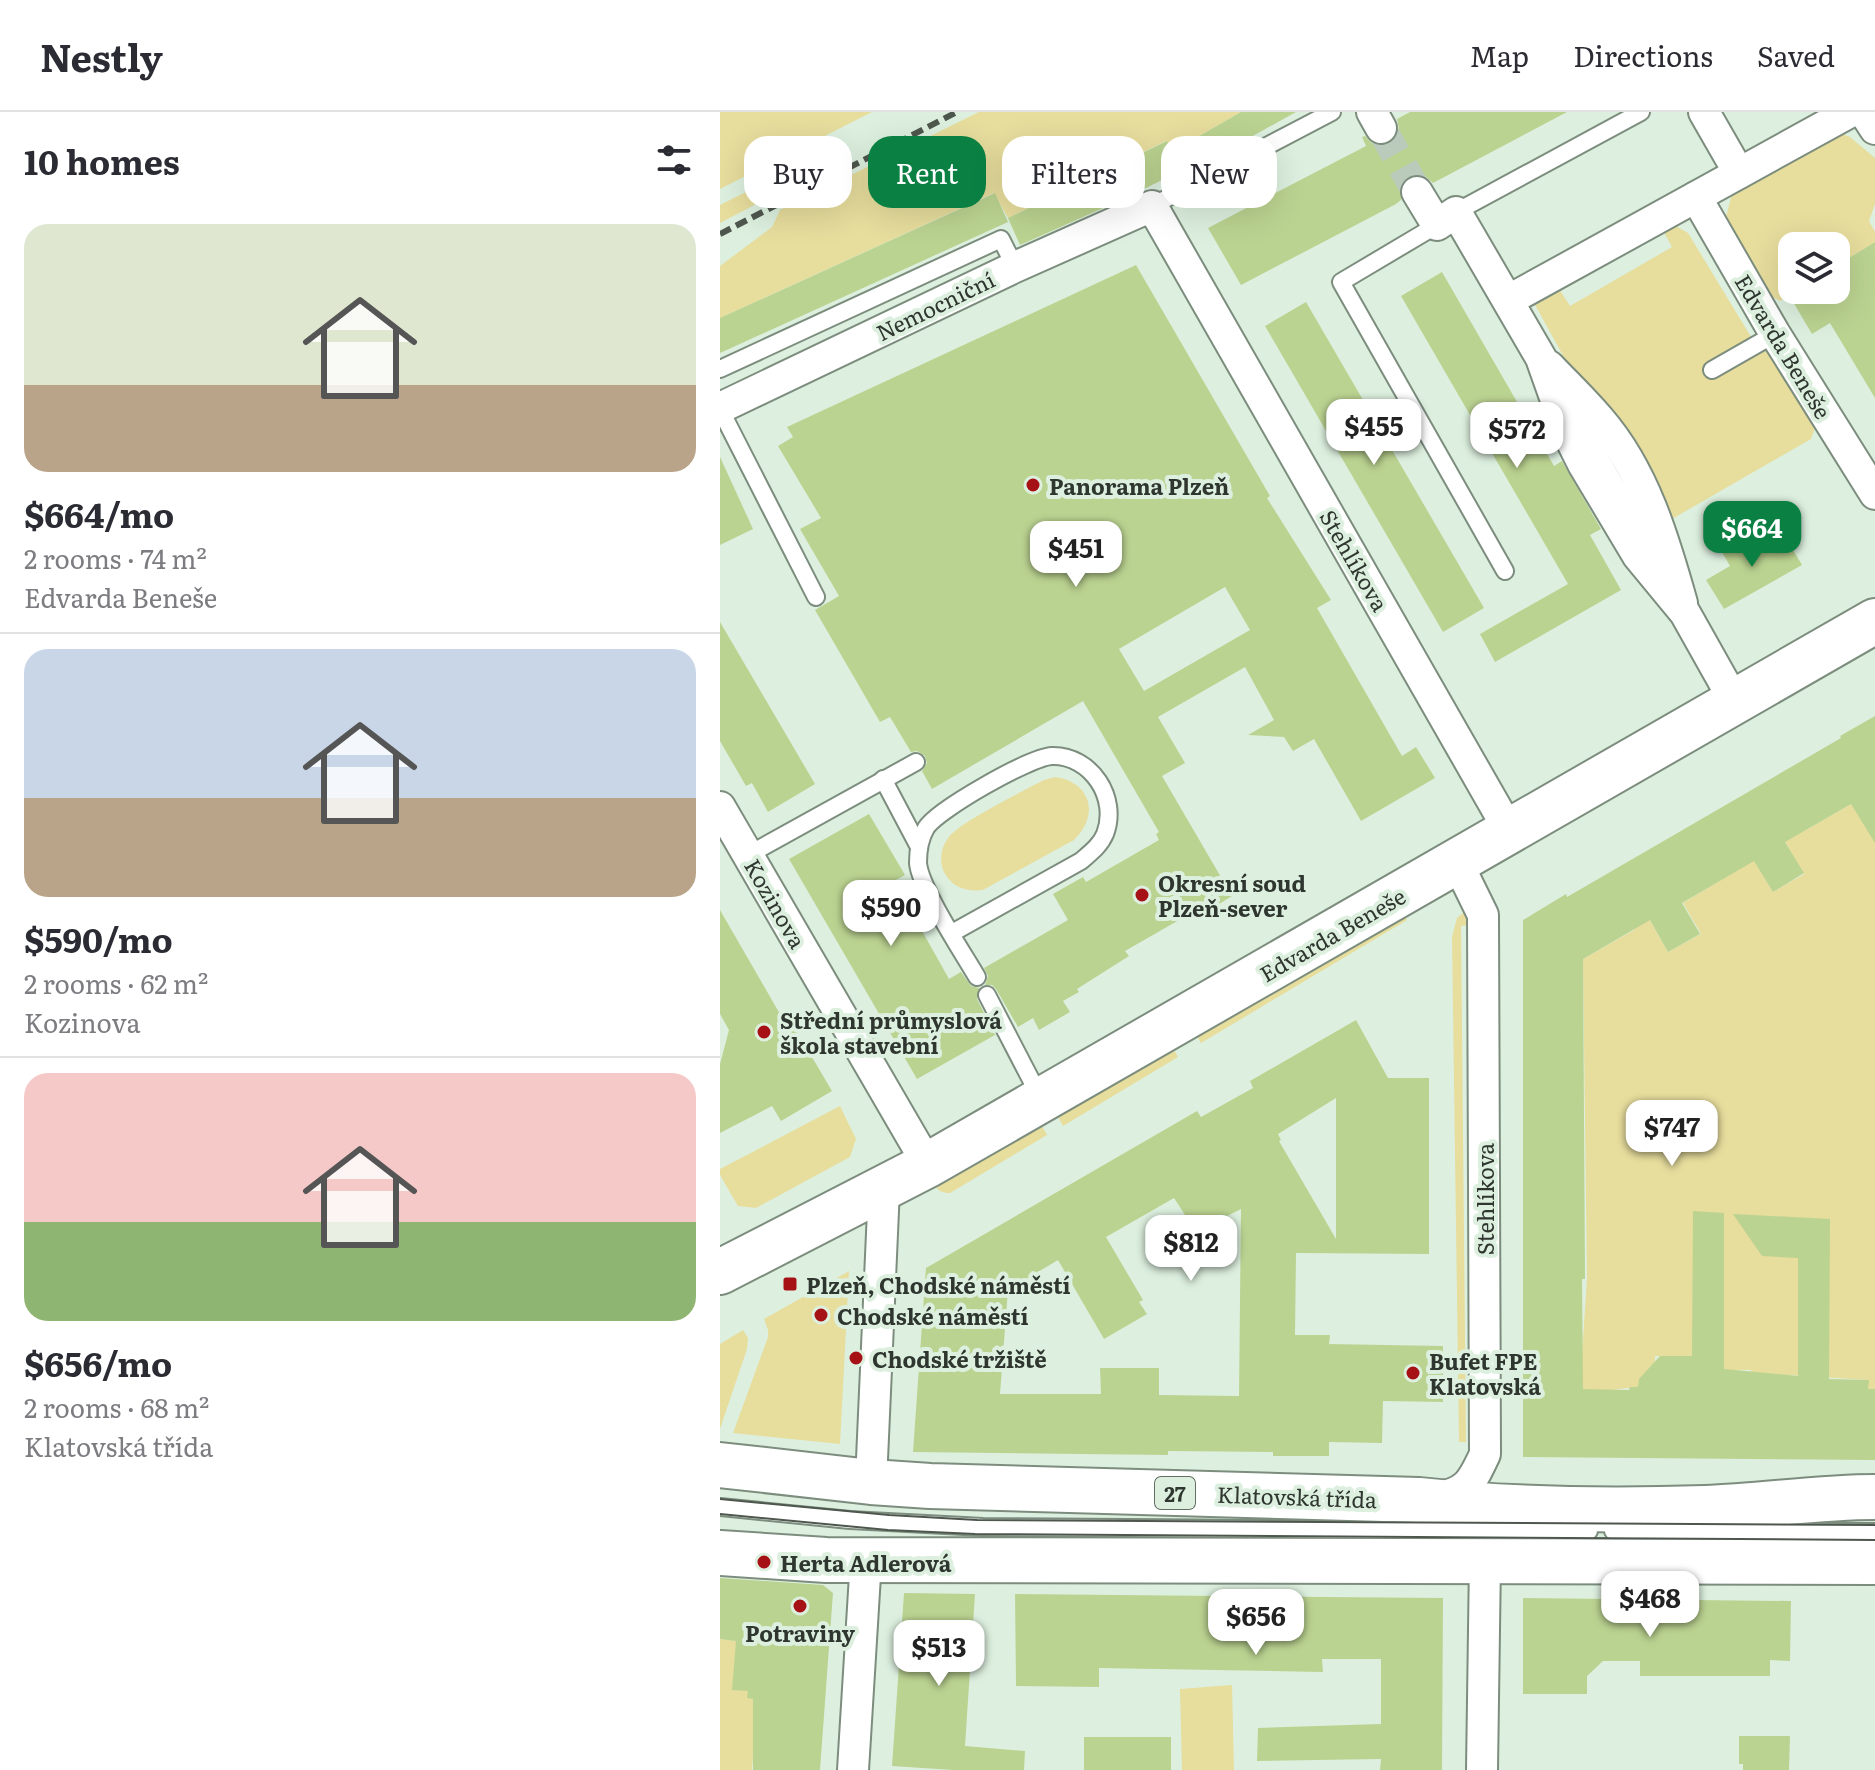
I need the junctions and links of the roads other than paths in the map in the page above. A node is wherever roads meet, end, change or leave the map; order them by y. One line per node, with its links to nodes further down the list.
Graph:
1 (1332, 112): 10 (lane)
2 (1641, 112): 11 (lane)
3 (1704, 112): 7 (street)
4 (1850, 112): 7 (street)
5 (1864, 112): 6 (street)
6 (1875, 129)
7 (1739, 173): 9 (street)
8 (1417, 192): 11 (street)
9 (1696, 197): 13 (street); 14 (street, Edvarda Beneše)
10 (1152, 206): 12 (street, Nemocniční); 26 (street, Stehlíkova)
11 (1446, 218): 13 (street); 19 (lane)
12 (1015, 267): 15 (lane); 17 (street, Nemocniční)
13 (1509, 300): 22 (street)
14 (1775, 334): 16 (lane); 18 (street, Edvarda Beneše)
15 (720, 369)
16 (1712, 370)
17 (720, 409): 20 (lane)
18 (1875, 494)
19 (1505, 571)
20 (816, 597)
21 (1875, 621): 22 (main road, Edvarda Beneše)
22 (1735, 702): 26 (main road, Edvarda Beneše)
23 (916, 762): 24 (lane)
24 (883, 779): 27 (lane); 28 (lane)
25 (720, 807): 28 (street, Kozinova)
26 (1510, 832): 29 (main road, Edvarda Beneše)
27 (919, 847): 30 (lane); 30 (lane)
28 (748, 855): 34 (street, Kozinova)
29 (1457, 862): 33 (main road, Edvarda Beneše); 39 (street, Stehlíkova)
30 (952, 933): 31 (lane)
31 (977, 977)
32 (987, 995): 33 (lane)
33 (1041, 1100): 34 (main road, Edvarda Beneše)
34 (928, 1165): 35 (main road)
35 (884, 1188): 36 (main road); 41 (street)
36 (722, 1273)
37 (720, 1465): 41 (main road, Klatovská třída / 27)
38 (1875, 1497): 42 (main road, Klatovská třída / 27)
39 (1419, 1500): 41 (main road, Klatovská třída / 27); 42 (main road, Klatovská třída / 27)
40 (720, 1507): 41 (lane, Klatovská třída)
41 (869, 1521): 42 (main road, Klatovská třída / 27); 44 (main road, Klatovská třída / 27); 46 (street)
42 (1485, 1532): 43 (lane, Klatovská třída); 45 (main road, Klatovská třída / 27); 47 (street)
43 (1875, 1532)
44 (720, 1553)
45 (1875, 1562)
46 (853, 1770)
47 (1482, 1770)

